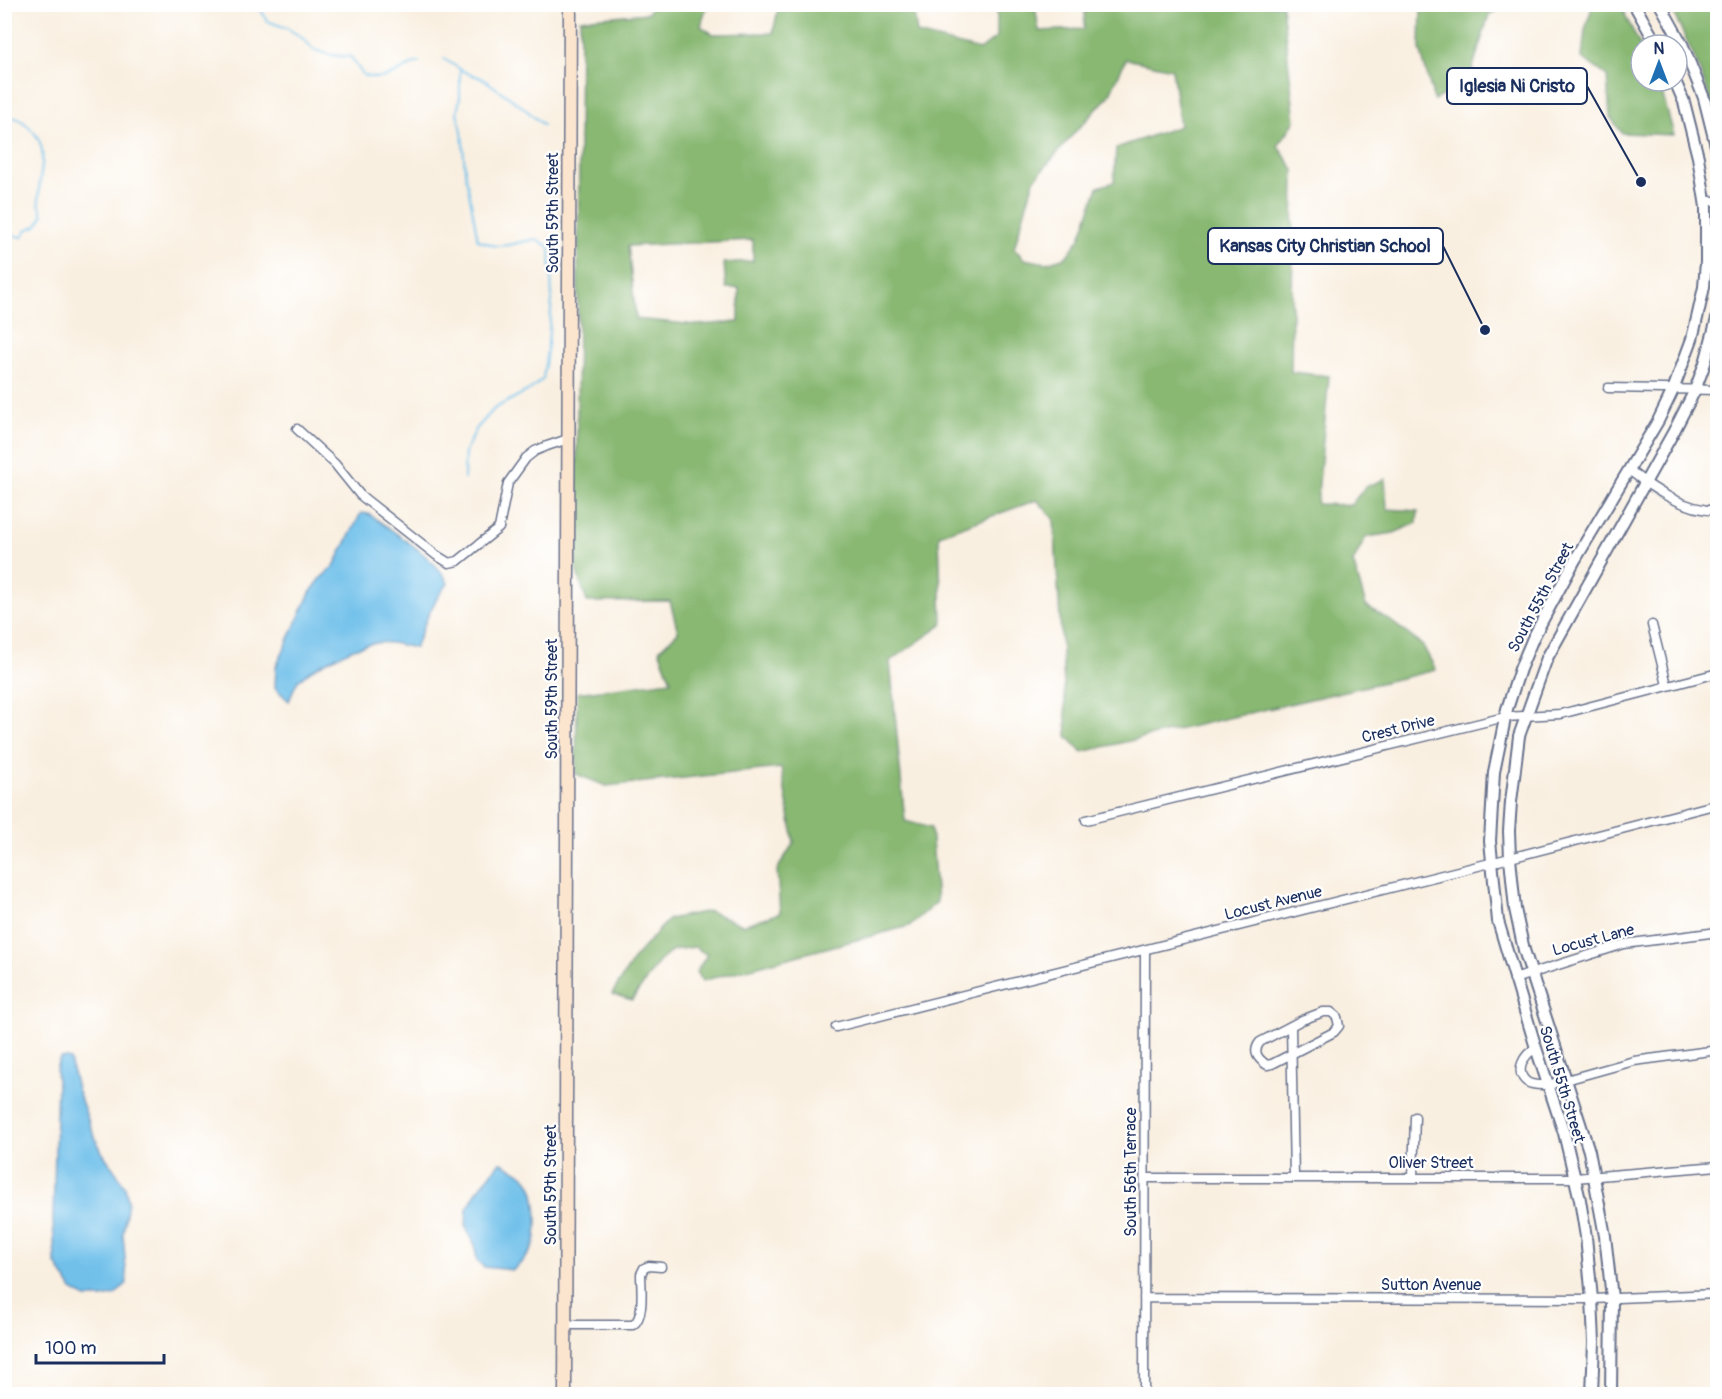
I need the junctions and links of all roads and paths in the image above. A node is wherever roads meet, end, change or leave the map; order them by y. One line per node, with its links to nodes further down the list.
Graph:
1 (570, 4): 15 (main road, South 59th Street)
2 (1634, 4): 4 (street)
3 (1660, 4): 6 (street)
4 (1650, 33)
5 (1680, 93): 7 (street, South 55th Street)
6 (1718, 154)
7 (1705, 201): 8 (street); 11 (street, South 55th Street)
8 (1718, 201)
9 (1718, 315): 12 (street, South 55th Street)
10 (1608, 388): 11 (street)
11 (1673, 390): 12 (street); 16 (street, South 55th Street)
12 (1695, 390): 13 (street); 17 (street, South 55th Street)
13 (1718, 390)
14 (297, 429): 15 (street)
15 (568, 439): 51 (main road, South 59th Street)
16 (1629, 470): 17 (street); 23 (street, South 55th Street)
17 (1645, 482): 18 (street); 22 (street, South 55th Street)
18 (1718, 511)
19 (1652, 625): 21 (street)
20 (1718, 673): 21 (street, Crest Drive)
21 (1667, 685): 22 (street, Crest Drive)
22 (1526, 716): 23 (street, Crest Drive); 26 (street, South 55th Street)
23 (1505, 717): 25 (street, Crest Drive); 27 (street, South 55th Street)
24 (1718, 804): 26 (street, Locust Avenue)
25 (1086, 820)
26 (1510, 858): 27 (street, Locust Avenue); 30 (street, South 55th Street)
27 (1492, 863): 29 (street, Locust Avenue); 31 (street, South 55th Street)
28 (1718, 932): 30 (street, Locust Lane)
29 (1145, 950): 33 (street, Locust Avenue); 44 (street, South 56th Terrace)
30 (1532, 972): 31 (street, Locust Lane); 37 (street, South 55th Street)
31 (1514, 979): 34 (street, South 55th Street)
32 (1291, 1026): 36 (street); 36 (street); 36 (street)
33 (836, 1027)
34 (1536, 1048): 38 (street, South 55th Street); 38 (street)
35 (1718, 1050): 37 (street)
36 (1292, 1054): 41 (street)
37 (1567, 1080): 38 (street); 43 (street, South 55th Street)
38 (1548, 1086): 45 (street, South 55th Street)
39 (1415, 1117): 42 (street)
40 (1718, 1166): 43 (street, Oliver Street)
41 (1294, 1177): 42 (street, Oliver Street); 44 (street, Oliver Street)
42 (1413, 1177): 45 (street, Oliver Street)
43 (1595, 1177): 45 (street, Oliver Street); 49 (street, South 55th Street)
44 (1145, 1178): 48 (street, South 56th Terrace)
45 (1575, 1178): 50 (street, South 55th Street)
46 (661, 1267): 51 (street)
47 (1718, 1294): 49 (street, Sutton Avenue)
48 (1144, 1298): 50 (street, Sutton Avenue); 53 (street, South 56th Terrace)
49 (1612, 1298): 50 (street, Sutton Avenue); 55 (street, South 55th Street)
50 (1592, 1299): 54 (street, South 55th Street)
51 (566, 1325): 52 (main road, South 59th Street)
52 (566, 1395)
53 (1144, 1395)
54 (1592, 1395)
55 (1611, 1395)

